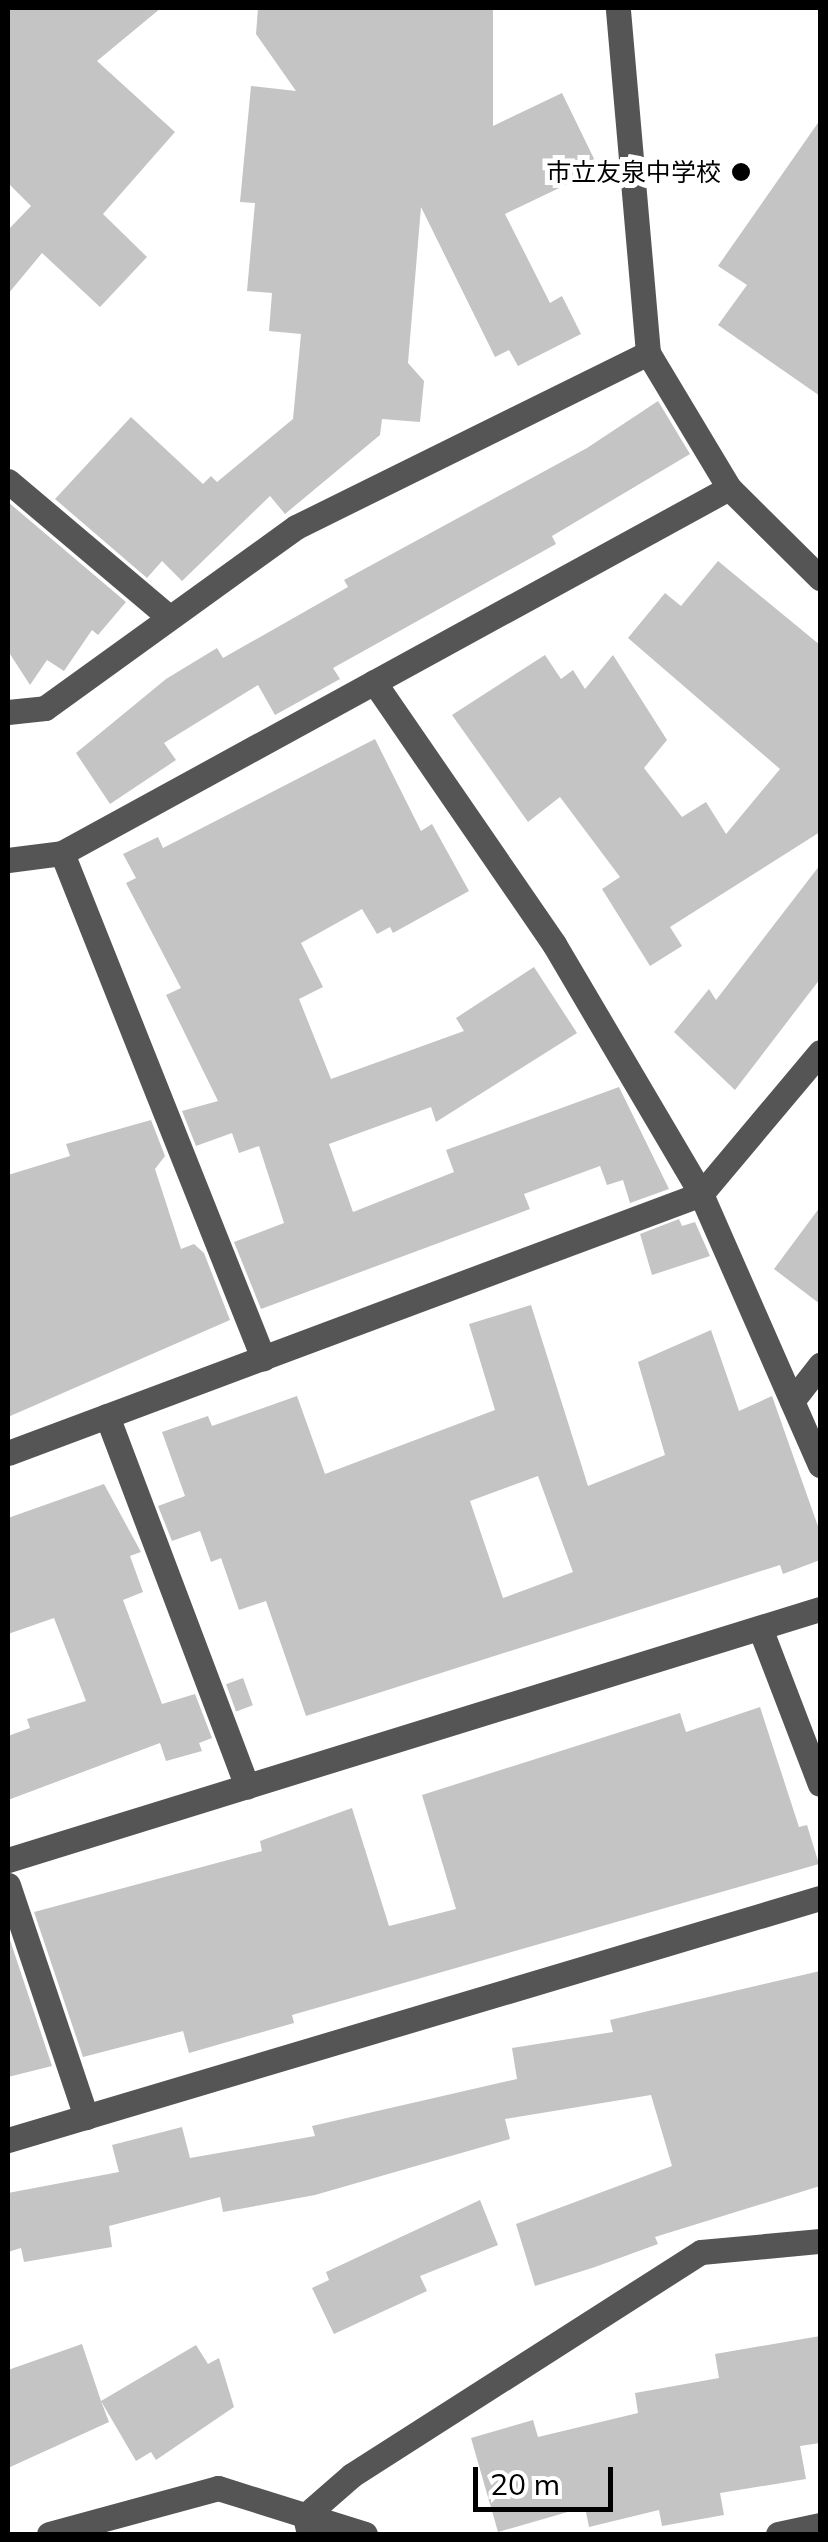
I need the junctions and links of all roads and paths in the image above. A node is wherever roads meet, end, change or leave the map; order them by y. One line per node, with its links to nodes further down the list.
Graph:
1 (618, 8): 2 (street)
2 (648, 353): 4 (street); 6 (street)
3 (8, 481): 6 (street)
4 (728, 488): 5 (street); 7 (street)
5 (820, 578)
6 (169, 617): 8 (street)
7 (374, 682): 9 (street); 12 (street)
8 (8, 712)
9 (62, 853): 10 (street); 13 (street)
10 (8, 860)
11 (820, 1052): 12 (street)
12 (700, 1194): 13 (street); 15 (street)
13 (262, 1358): 16 (street)
14 (820, 1365): 15 (street)
15 (792, 1402): 18 (street)
16 (106, 1416): 17 (street); 22 (street)
17 (8, 1453)
18 (820, 1464)
19 (820, 1609): 20 (street)
20 (760, 1628): 21 (street); 22 (street)
21 (820, 1784)
22 (247, 1786): 23 (street)
23 (8, 1860)
24 (8, 1886): 26 (street)
25 (820, 1898): 26 (street)
26 (86, 2117): 27 (street)
27 (8, 2140)
28 (820, 2240): 29 (street)
29 (307, 2525): 31 (street); 32 (street)
30 (820, 2525): 33 (street)
31 (49, 2534)
32 (364, 2534)
33 (778, 2534)

